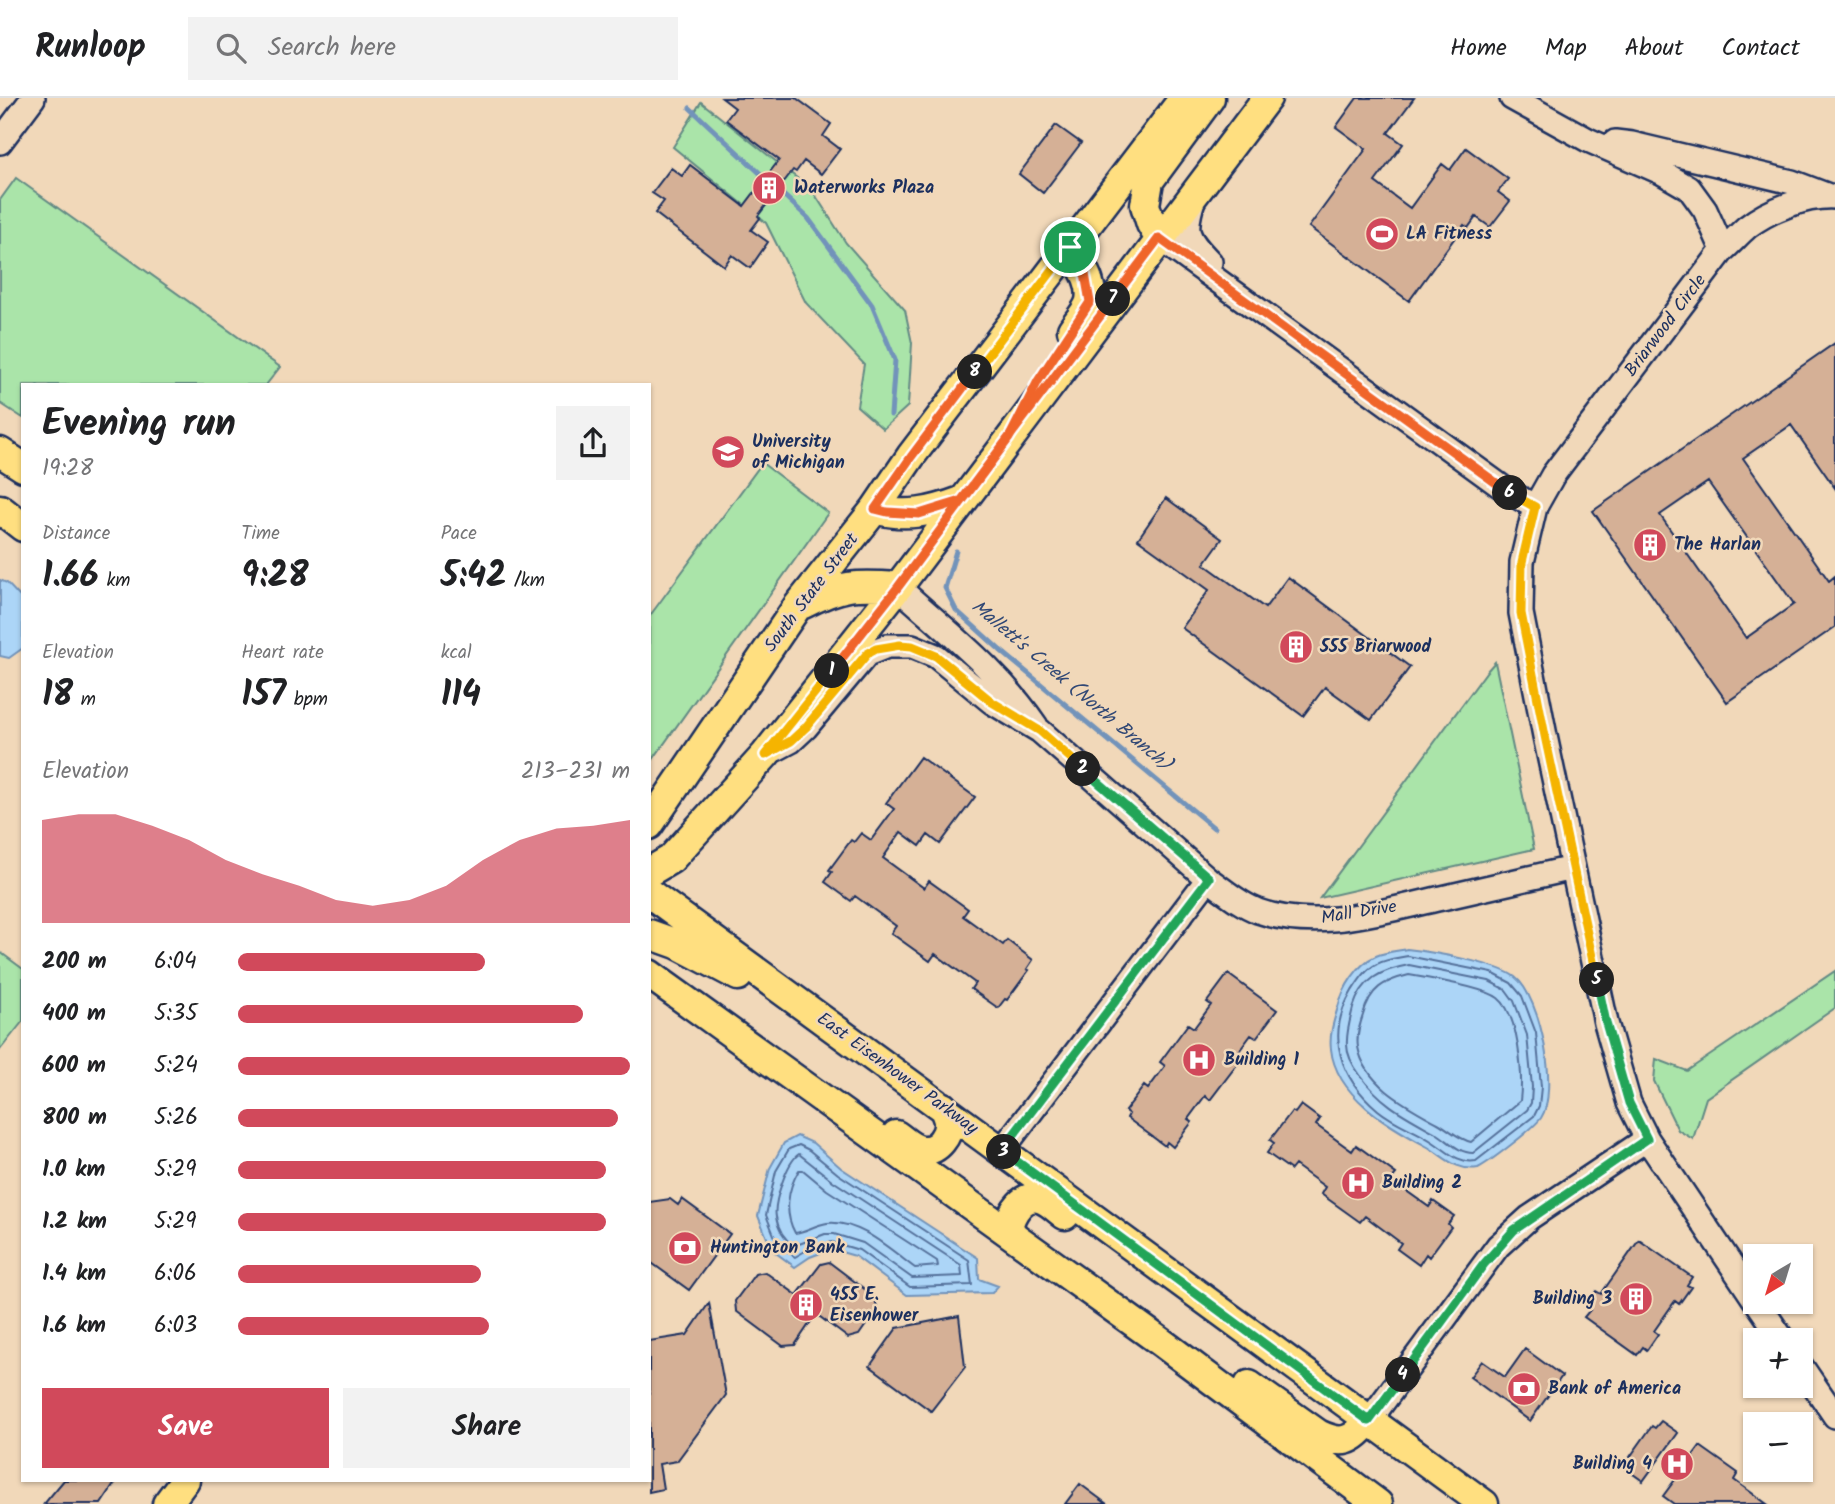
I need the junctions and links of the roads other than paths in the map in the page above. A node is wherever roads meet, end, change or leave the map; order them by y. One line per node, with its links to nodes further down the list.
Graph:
1 (33, 98): 7 (street)
2 (1184, 98): 11 (main road, South State Street)
3 (1210, 98): 10 (main road)
4 (1266, 98): 8 (main road)
5 (1512, 98): 6 (street)
6 (1588, 140): 9 (street); 12 (street)
7 (0, 142)
8 (1195, 192): 10 (main road); 13 (street)
9 (1832, 196): 12 (street, Briarwood Circle)
10 (1159, 238): 13 (street); 14 (main road)
11 (1070, 247): 14 (main road); 19 (main road, South State Street)
12 (1723, 250): 18 (street, Briarwood Circle)
13 (1248, 302): 18 (street)
14 (1009, 438): 17 (main road)
15 (0, 452): 16 (main road)
16 (21, 466)
17 (961, 501): 19 (main road); 20 (main road)
18 (1535, 507): 25 (street, Briarwood Circle)
19 (875, 509): 21 (main road, South State Street)
20 (898, 587): 21 (main road); 22 (street, Mall Drive); 23 (main road)
21 (797, 607): 24 (main road, South State Street)
22 (1040, 731): 23 (street, Mall Drive); 27 (street, Mall Drive)
23 (765, 755): 26 (main road)
24 (651, 822)
25 (1573, 868): 27 (street, Mall Drive); 34 (street, Briarwood Circle)
26 (651, 871)
27 (1209, 878): 35 (street)
28 (651, 894): 32 (main road, East Eisenhower Parkway)
29 (651, 935): 32 (main road)
30 (651, 975): 31 (main road)
31 (684, 997): 33 (main road); 36 (main road)
32 (908, 1082): 33 (main road, East Eisenhower Parkway)
33 (943, 1107): 35 (main road, East Eisenhower Parkway)
34 (1647, 1139): 38 (street, Briarwood Circle); 42 (street)
35 (1002, 1150): 39 (main road, East Eisenhower Parkway)
36 (1015, 1237): 37 (main road); 39 (main road)
37 (1068, 1276): 42 (main road); 45 (main road)
38 (1743, 1282)
39 (1241, 1327): 42 (main road, East Eisenhower Parkway)
40 (1813, 1384): 41 (street)
41 (1835, 1416)
42 (1369, 1421): 46 (main road, East Eisenhower Parkway)
43 (184, 1482): 44 (main road)
44 (167, 1504)
45 (1378, 1504)
46 (1484, 1504)

